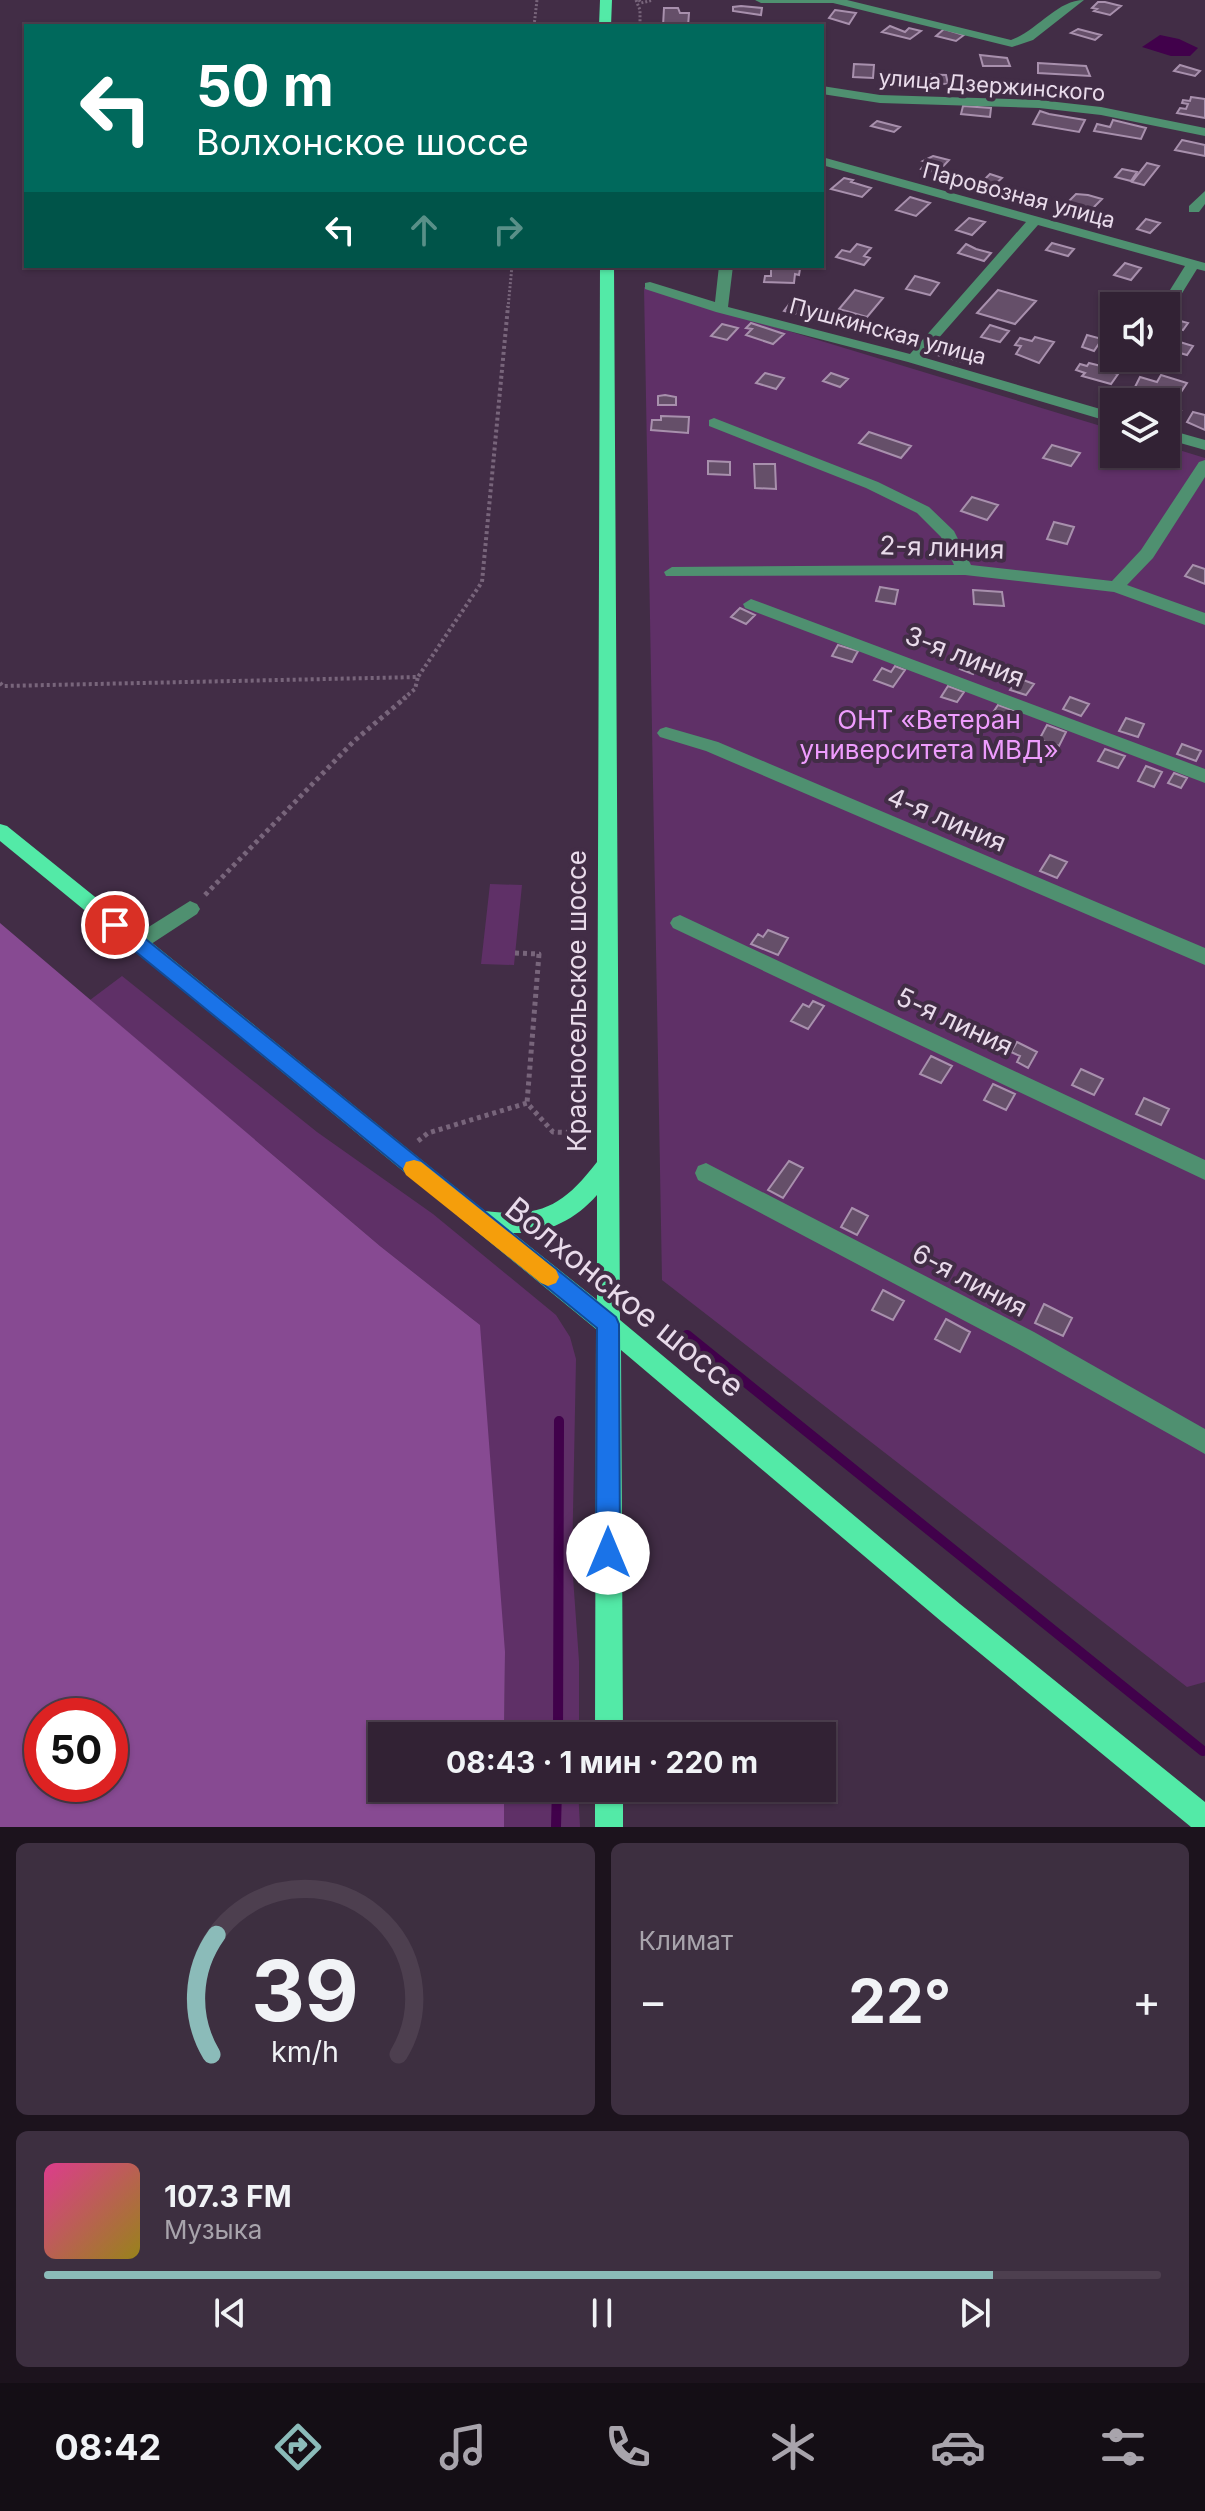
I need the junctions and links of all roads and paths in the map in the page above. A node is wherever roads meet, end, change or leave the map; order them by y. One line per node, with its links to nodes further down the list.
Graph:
1 (537, 0): 7 (path)
2 (606, 0): 8 (main road)
3 (637, 0): 4 (path); 9 (path)
4 (653, 0)
5 (761, 0): 6 (street)
6 (1078, 0)
7 (534, 24)
8 (605, 24)
9 (640, 24)
10 (824, 90): 11 (street, улица Дзержинского)
11 (1205, 132)
12 (824, 162): 15 (street, Паровозная улица)
13 (1205, 195): 14 (street)
14 (1194, 209)
15 (1035, 220): 16 (street, Паровозная улица); 23 (street)
16 (1199, 265): 21 (street)
17 (512, 268): 35 (path)
18 (607, 268): 48 (main road, Красносельское шоссе)
19 (726, 268): 22 (street)
20 (650, 286): 22 (street, Пушкинская улица)
21 (1178, 292)
22 (721, 309): 23 (street, Пушкинская улица)
23 (913, 359): 24 (street, Пушкинская улица)
24 (1100, 414)
25 (714, 423): 30 (street)
26 (1180, 438): 27 (street)
27 (1205, 445)
28 (1205, 465): 29 (street)
29 (1197, 492): 32 (street)
30 (965, 570): 31 (street, 2-я линия); 32 (street, 2-я линия)
31 (672, 572)
32 (1116, 587): 34 (street, 2-я линия)
33 (751, 604): 38 (street, 3-я линия)
34 (1205, 619)
35 (418, 677): 36 (path); 40 (path)
36 (2, 684)
37 (666, 733): 44 (street, 4-я линия)
38 (1205, 776)
39 (0, 831): 42 (main road, Волхонское шоссе)
40 (196, 904): 42 (street)
41 (680, 923): 49 (street, 5-я линия)
42 (138, 943): 51 (main road, Волхонское шоссе)
43 (515, 953): 45 (path)
44 (1205, 957)
45 (527, 1103): 46 (path); 47 (path)
46 (579, 1132)
47 (415, 1144)
48 (608, 1165): 51 (main road); 52 (main road, Красносельское шоссе)
49 (1205, 1170)
50 (706, 1173): 53 (street, 6-я линия)
51 (476, 1219): 52 (main road, Волхонское шоссе)
52 (608, 1324): 54 (main road, Красносельское шоссе); 56 (main road, Волхонское шоссе)
53 (1205, 1442)
54 (609, 1722)
55 (609, 1802): 57 (main road)
56 (1205, 1820)
57 (609, 1827)

